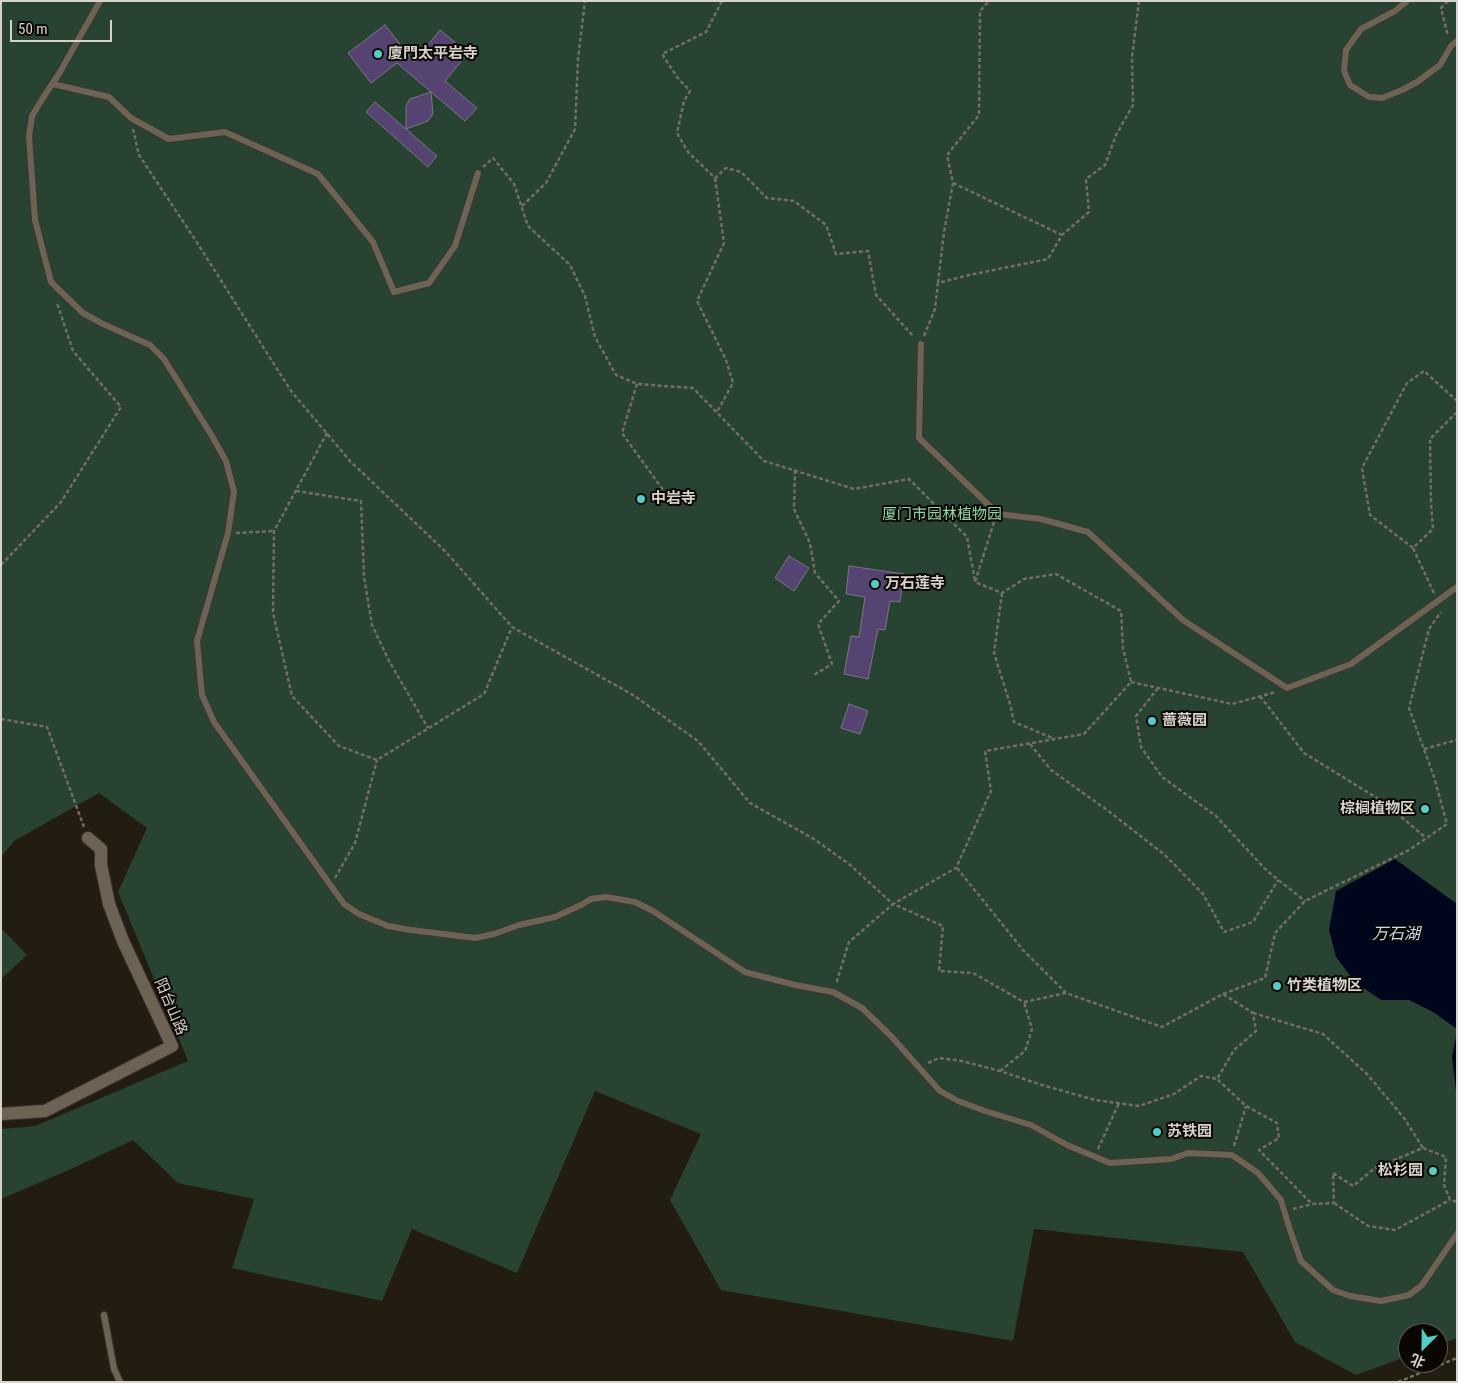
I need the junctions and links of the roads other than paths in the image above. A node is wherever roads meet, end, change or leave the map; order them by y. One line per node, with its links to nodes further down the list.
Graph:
1 (100, 1): 4 (lane)
2 (1407, 1): 3 (lane)
3 (1454, 44)
4 (53, 84): 5 (lane); 10 (lane)
5 (478, 173)
6 (921, 344): 7 (lane)
7 (1457, 587)
8 (88, 838): 9 (street, 阳台山路)
9 (1, 1114)
10 (1457, 1234)
11 (104, 1316): 12 (lane)
12 (120, 1382)

